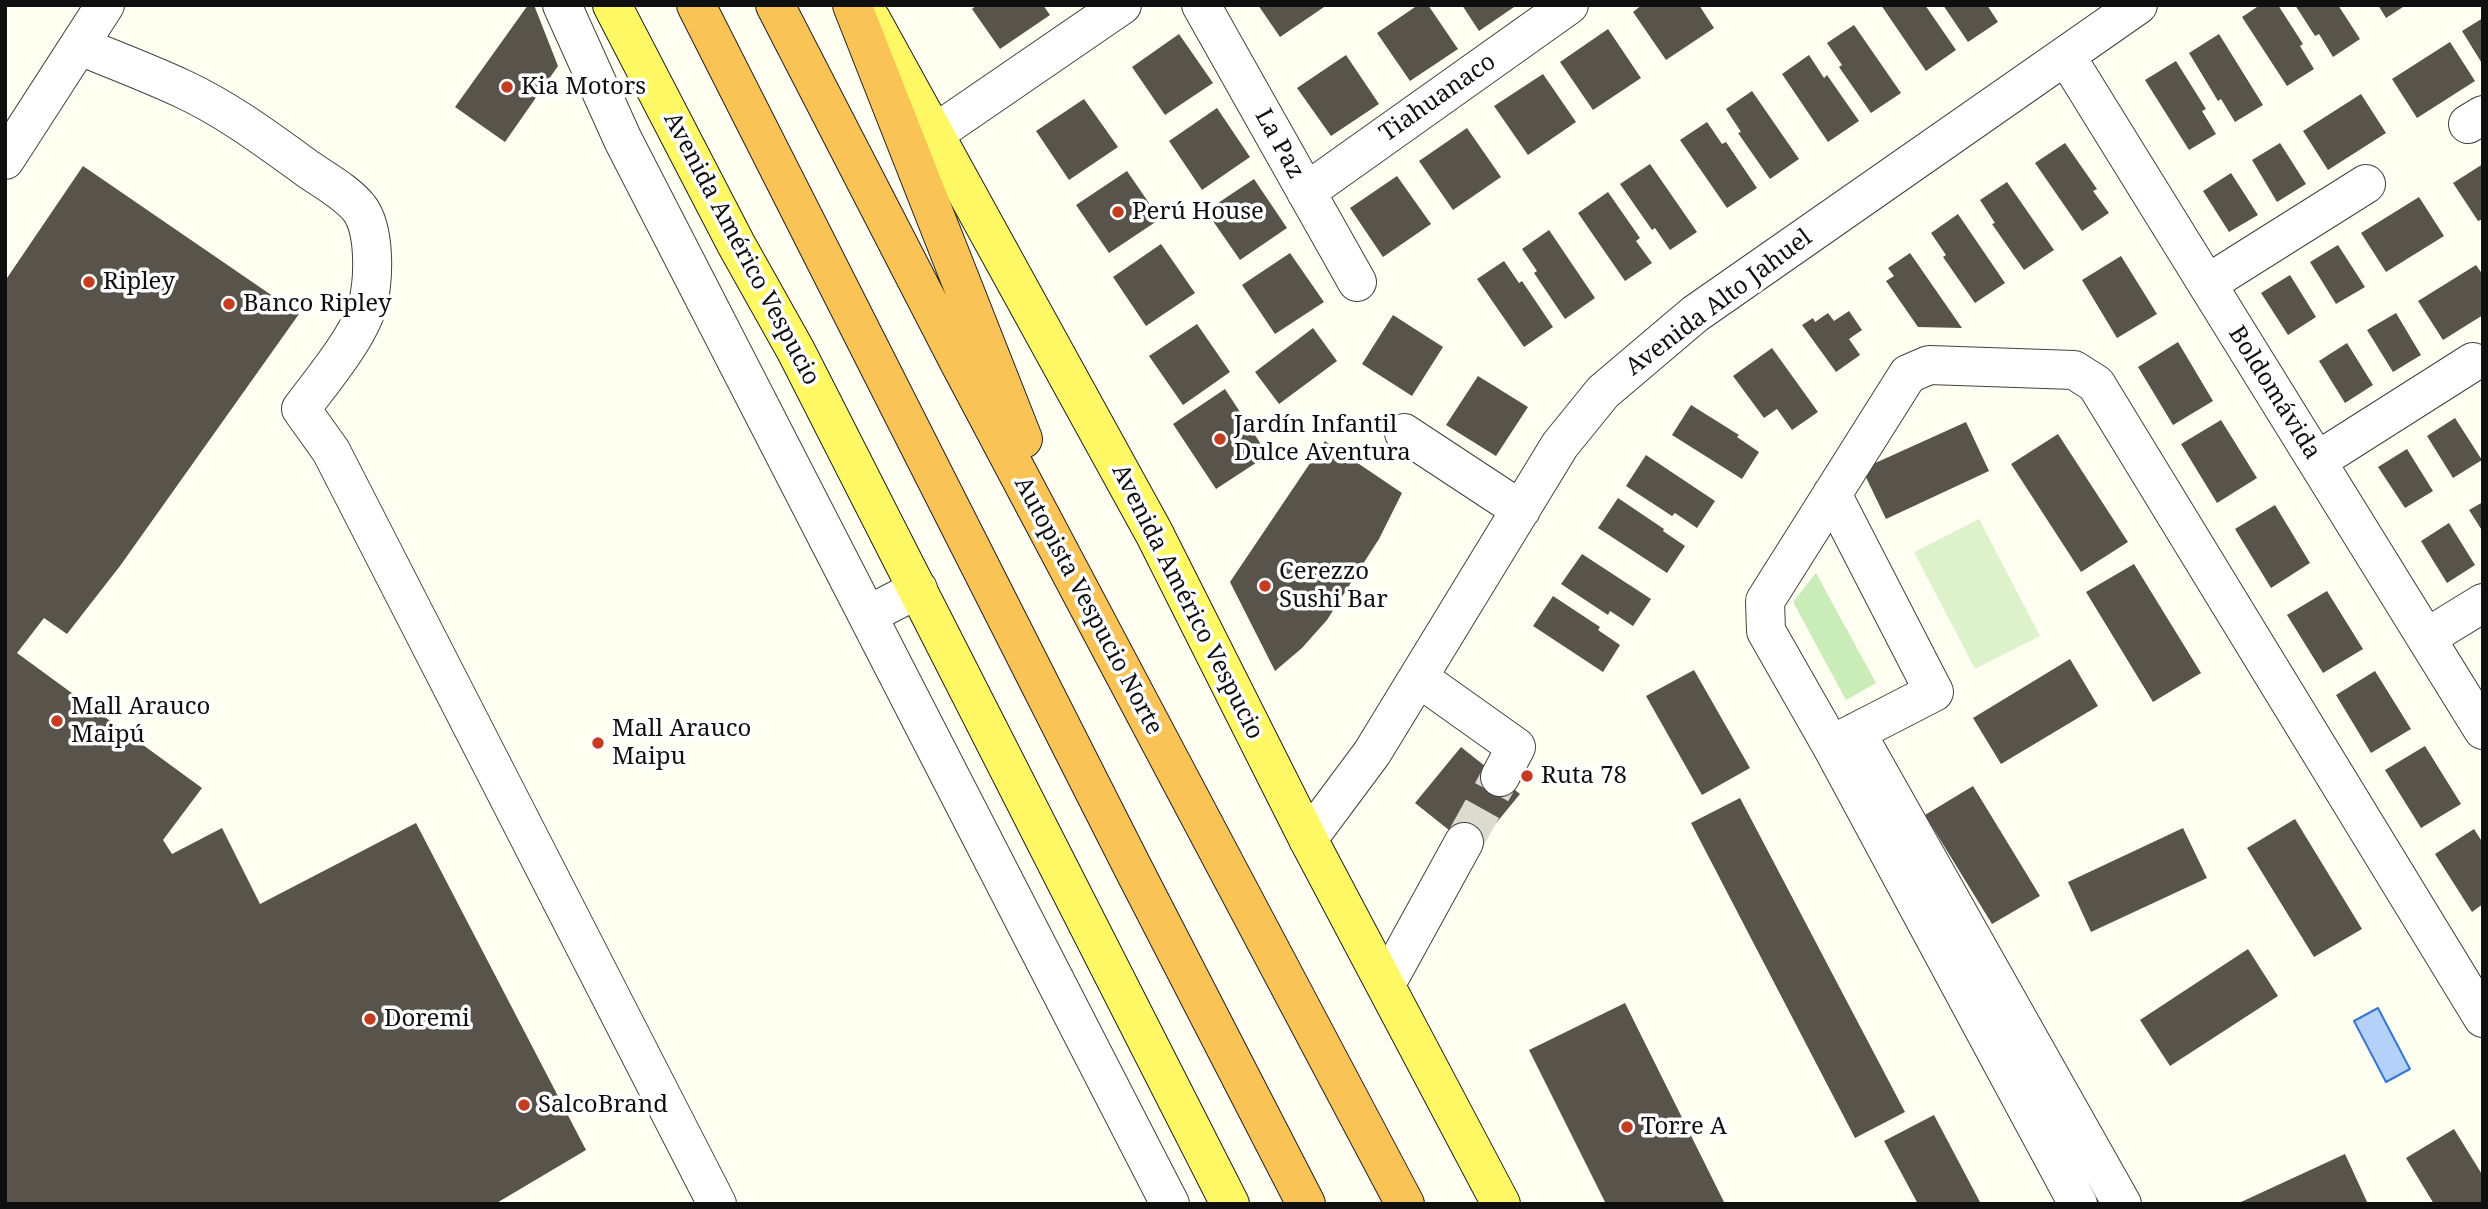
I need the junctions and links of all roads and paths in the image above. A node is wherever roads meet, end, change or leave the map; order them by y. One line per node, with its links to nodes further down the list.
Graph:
1 (104, 5): 12 (street)
2 (562, 5): 27 (street)
3 (612, 5): 25 (main road, Avenida Américo Vespucio)
4 (696, 5): 38 (highway)
5 (775, 5): 28 (highway, Autopista Vespucio Norte)
6 (852, 5): 28 (highway)
7 (863, 5): 14 (main road, Avenida Américo Vespucio)
8 (1122, 5): 14 (street)
9 (1201, 5): 17 (street, La Paz)
10 (1570, 5): 17 (street, Tiahuanaco)
11 (2138, 5): 13 (street, Avenida Alto Jahuel)
12 (80, 46): 15 (street); 40 (street)
13 (2066, 56): 19 (street, Boldomávida); 24 (street, Avenida Alto Jahuel)
14 (934, 134): 34 (main road, Avenida Américo Vespucio)
15 (5, 160)
16 (2366, 184): 19 (street)
17 (1306, 192): 18 (street, La Paz)
18 (1357, 282)
19 (2207, 284): 22 (street, Boldomávida)
20 (2473, 362): 22 (street)
21 (1404, 433): 24 (street)
22 (2317, 461): 29 (street, Boldomávida)
23 (1832, 494): 32 (street); 32 (street); 37 (street)
24 (1521, 509): 30 (street, Avenida Alto Jahuel)
25 (918, 589): 27 (street); 42 (main road, Avenida Américo Vespucio)
26 (2483, 603): 29 (street)
27 (867, 615): 41 (street)
28 (1094, 617): 43 (highway, Autopista Vespucio Norte)
29 (2426, 638): 31 (street, Boldomávida)
30 (1419, 678): 33 (street); 34 (street, Avenida Alto Jahuel)
31 (2483, 730)
32 (1844, 739): 39 (street); 45 (street)
33 (1500, 777)
34 (1308, 839): 36 (main road, Avenida Américo Vespucio)
35 (1464, 842): 36 (street)
36 (1386, 984): 44 (main road, Avenida Américo Vespucio)
37 (2483, 1018)
38 (1300, 1195)
39 (2117, 1195): 45 (street)
40 (717, 1204)
41 (1170, 1204)
42 (1230, 1204)
43 (1405, 1204)
44 (1501, 1204)
45 (2078, 1204)

